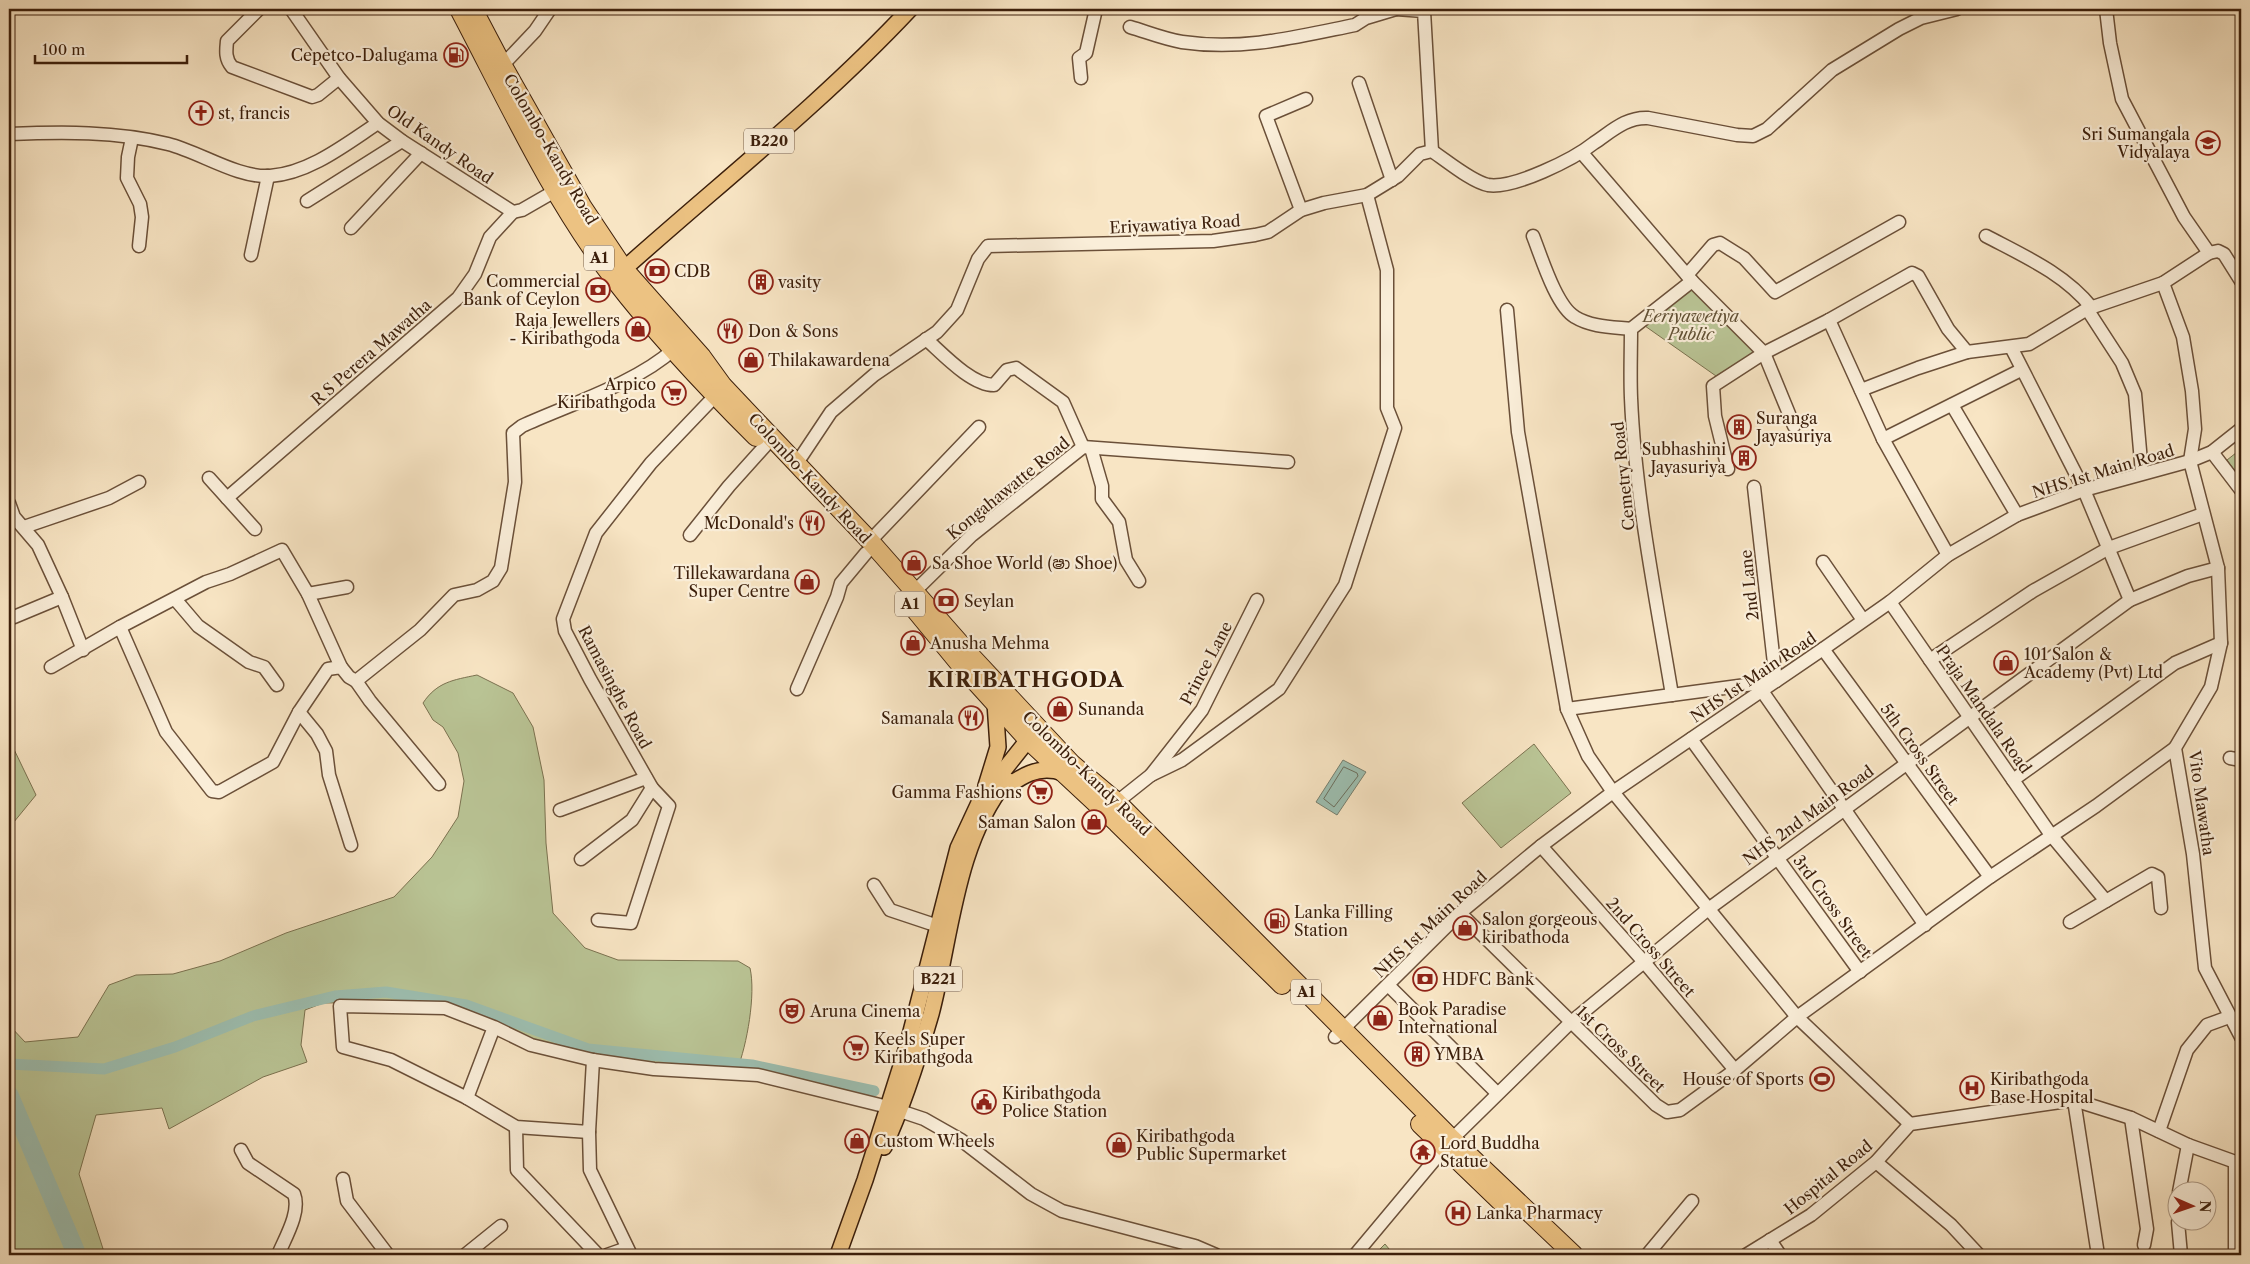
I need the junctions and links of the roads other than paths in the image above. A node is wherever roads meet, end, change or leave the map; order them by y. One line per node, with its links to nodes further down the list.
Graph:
1 (259, 9): 13 (street)
2 (291, 9): 13 (street, Old Kandy Road)
3 (459, 9): 12 (highway, Colombo-Kandy Road / A1)
4 (473, 9): 12 (highway, Colombo-Kandy Road / A1)
5 (550, 9): 12 (street)
6 (910, 9): 38 (main road, B220)
7 (1096, 9): 14 (street)
8 (1396, 9): 11 (street); 21 (street)
9 (1957, 9): 22 (street)
10 (2106, 9): 36 (street)
11 (1130, 27)
12 (498, 70): 26 (highway, Colombo-Kandy Road / A1); 38 (highway, Colombo-Kandy Road / A1)
13 (339, 78): 17 (street, Old Kandy Road)
14 (1081, 78)
15 (1359, 83): 25 (street)
16 (1306, 99): 29 (street)
17 (378, 123): 20 (street, Old Kandy Road); 24 (street)
18 (9, 134): 19 (street)
19 (132, 138): 24 (street); 35 (street)
20 (402, 141): 23 (street, Old Kandy Road); 28 (street)
21 (1432, 151): 22 (street); 25 (street, Eriyawatiya Road)
22 (1582, 152): 39 (street)
23 (421, 153): 30 (street, Old Kandy Road); 32 (street)
24 (268, 176): 37 (street)
25 (1392, 180): 27 (street, Eriyawatiya Road)
26 (555, 191): 30 (street); 38 (highway, Colombo-Kandy Road / A1)
27 (1367, 195): 29 (street, Eriyawatiya Road); 117 (street)
28 (307, 201)
29 (1301, 210): 46 (street, Eriyawatiya Road)
30 (513, 212): 72 (street, R S Perera Mawatha)
31 (1899, 222): 39 (street)
32 (352, 228)
33 (1533, 236): 45 (street)
34 (1986, 236): 42 (street)
35 (139, 246)
36 (2209, 253): 40 (street); 41 (street)
37 (251, 255)
38 (619, 274): 48 (highway, Colombo-Kandy Road / A1); 64 (highway, Colombo-Kandy Road / A1)
39 (1689, 278): 45 (street); 50 (street)
40 (2241, 281)
41 (2163, 283): 42 (street); 62 (street, Vito Mawatha)
42 (2090, 308): 47 (street); 66 (street)
43 (1508, 310): 109 (street)
44 (1829, 320): 49 (street); 50 (street); 52 (street)
45 (1631, 330): 107 (street, Cemetry Road)
46 (926, 339): 60 (street); 64 (street, Eriyawatiya Road)
47 (2011, 347): 49 (street); 51 (street)
48 (674, 349): 53 (highway, Colombo-Kandy Road / A1); 102 (street)
49 (1967, 352): 52 (street)
50 (1764, 353): 55 (street); 65 (street)
51 (2021, 370): 54 (street); 70 (street)
52 (1861, 390): 58 (street)
53 (715, 396): 59 (highway, Colombo-Kandy Road / A1); 119 (street, Ramasinghe Road)
54 (1952, 405): 58 (street); 75 (street)
55 (1794, 426)
56 (979, 427): 79 (street)
57 (2241, 429): 61 (street, NHS 1st Main Road)
58 (1883, 438): 81 (street)
59 (765, 446): 64 (highway, Colombo-Kandy Road / A1); 78 (street)
60 (1087, 448): 63 (street, Kongahawatte Road); 84 (street); 86 (street, Kongahawatte Road)
61 (2212, 452): 62 (street, NHS 1st Main Road); 71 (street)
62 (2190, 461): 66 (street, NHS 1st Main Road); 74 (street, Vito Mawatha)
63 (1288, 462)
64 (793, 467): 79 (highway, Colombo-Kandy Road / A1)
65 (1728, 469)
66 (2142, 473): 70 (street, NHS 1st Main Road)
67 (209, 478): 72 (street)
68 (139, 482): 76 (street)
69 (1754, 487): 103 (street, 2nd Lane)
70 (2084, 490): 75 (street, NHS 1st Main Road); 80 (street)
71 (2241, 490)
72 (227, 498): 77 (street)
73 (9, 503): 76 (street)
74 (2203, 514): 80 (street); 83 (street, Vito Mawatha)
75 (2018, 516): 81 (street, NHS 1st Main Road)
76 (24, 527): 88 (street)
77 (255, 529)
78 (690, 535)
79 (868, 547): 86 (highway, Colombo-Kandy Road / A1); 105 (street); 108 (highway, Colombo-Kandy Road / A1)
80 (2108, 548): 91 (street); 99 (street)
81 (1948, 556): 92 (street, NHS 1st Main Road)
82 (1822, 562): 94 (street)
83 (2218, 568): 91 (street, NHS 2nd Main Road); 96 (street, Vito Mawatha)
84 (1139, 581)
85 (347, 588): 87 (street)
86 (914, 592): 112 (highway, Colombo-Kandy Road / A1)
87 (308, 594): 89 (street); 101 (street)
88 (62, 597): 93 (street); 98 (street)
89 (176, 599): 95 (street); 104 (street)
90 (1257, 600): 117 (street, Prince Lane)
91 (2130, 600): 111 (street, NHS 2nd Main Road)
92 (1890, 602): 94 (street, NHS 1st Main Road); 99 (street, Praja Mandala Road)
93 (14, 617)
94 (1863, 620): 97 (street, NHS 1st Main Road)
95 (120, 627): 98 (street); 110 (street)
96 (2221, 643): 114 (street, Vito Mawatha); 118 (street)
97 (1823, 649): 103 (street, NHS 1st Main Road); 115 (street, 5th Cross Street)
98 (83, 650): 100 (street)
99 (1930, 660): 111 (street, Praja Mandala Road)
100 (51, 667)
101 (341, 667): 102 (street); 110 (street)
102 (356, 681): 120 (street)
103 (1776, 681): 106 (street, NHS 1st Main Road); 107 (street)
104 (277, 685)
105 (797, 689)
106 (1762, 691): 113 (street, NHS 1st Main Road); 124 (street)
107 (1672, 695): 109 (street)
108 (995, 703): 112 (highway, Colombo-Kandy Road / A1); 122 (main road)
109 (1567, 709): 121 (street)
110 (299, 712): 127 (street)
111 (1970, 718): 115 (street, NHS 2nd Main Road); 118 (street, Praja Mandala Road)
112 (1037, 738): 116 (highway, Colombo-Kandy Road / A1); 122 (main road, B221); 123 (highway, Colombo-Kandy Road / A1)
113 (1691, 739): 121 (street, NHS 1st Main Road); 129 (street, 3rd Cross Street)
114 (2175, 748): 126 (street, 1st Cross Street); 145 (street, Vito Mawatha)
115 (1906, 763): 124 (street, NHS 2nd Main Road); 131 (street, 5th Cross Street)
116 (1063, 772): 122 (main road); 148 (highway, Colombo-Kandy Road / A1)
117 (1151, 775): 123 (street, Prince Lane)
118 (2013, 780): 126 (street, Praja Mandala Road)
119 (649, 783): 125 (street); 130 (street); 137 (street, Ramasinghe Road)
120 (439, 784)
121 (1613, 792): 128 (street, NHS 1st Main Road); 135 (street)
122 (989, 793): 140 (main road, B221); 155 (main road, B221)
123 (1117, 802): 148 (highway, Colombo-Kandy Road / A1)
124 (1844, 808): 129 (street, NHS 2nd Main Road); 139 (street)
125 (560, 810)
126 (2051, 835): 131 (street, 1st Cross Street); 133 (street, Praja Mandala Road)
127 (351, 845)
128 (1541, 846): 136 (street, NHS 1st Main Road); 141 (street, 2nd Cross Street)
129 (1777, 857): 135 (street, NHS 2nd Main Road); 142 (street, 3rd Cross Street)
130 (581, 859)
131 (1990, 878): 139 (street, 1st Cross Street)
132 (874, 885): 140 (street)
133 (2106, 901): 134 (street); 138 (street)
134 (2161, 908)
135 (1707, 910): 141 (street, NHS 2nd Main Road); 144 (street)
136 (1460, 913): 143 (street, NHS 1st Main Road); 146 (street, 1st Cross Street)
137 (598, 920)
138 (2070, 922)
139 (1925, 924): 142 (street, 1st Cross Street)
140 (938, 926): 155 (main road, B221)
141 (1644, 962): 146 (street, NHS 2nd Main Road); 151 (street, 2nd Cross Street)
142 (1860, 972): 144 (street, 1st Cross Street)
143 (1388, 985): 148 (street, NHS 1st Main Road); 152 (street)
144 (1797, 1017): 151 (street, 1st Cross Street); 157 (street)
145 (2229, 1017): 149 (street, Vito Mawatha); 159 (street)
146 (1570, 1023): 151 (street, 1st Cross Street); 152 (street, NHS 2nd Main Road)
147 (494, 1027): 150 (street); 153 (street); 153 (street)
148 (1339, 1034): 161 (highway, Colombo-Kandy Road / A1)
149 (2241, 1037)
150 (593, 1060): 155 (street); 160 (street)
151 (1735, 1070)
152 (1497, 1093): 161 (street, NHS 2nd Main Road)
153 (467, 1098): 158 (street)
154 (2074, 1100): 156 (street); 157 (street); 188 (street)
155 (894, 1109): 179 (main road, B221); 180 (street)
156 (2131, 1118): 159 (street); 172 (street)
157 (1910, 1124): 164 (street, Hospital Road)
158 (516, 1127): 160 (street); 177 (street)
159 (2159, 1131): 162 (street)
160 (588, 1132): 173 (street)
161 (1448, 1144): 181 (street, NHS 2nd Main Road); 182 (highway, Colombo-Kandy Road / A1); 183 (highway, Colombo-Kandy Road / A1)
162 (2188, 1145): 165 (street); 167 (street)
163 (241, 1150): 174 (street)
164 (1876, 1162): 171 (street, Hospital Road); 187 (street)
165 (2238, 1164): 190 (street)
166 (343, 1179): 175 (street)
167 (2181, 1182)
168 (1692, 1201): 184 (street)
169 (501, 1226): 176 (street)
170 (2179, 1232): 189 (street)
171 (1770, 1240): 185 (street, Hospital Road); 186 (street)
172 (2144, 1245)
173 (629, 1251): 178 (street)
174 (278, 1255)
175 (388, 1255)
176 (465, 1255)
177 (598, 1255)
178 (607, 1255)
179 (838, 1255)
180 (1216, 1255)
181 (1354, 1255)
182 (1557, 1255)
183 (1574, 1255)
184 (1647, 1255)
185 (1746, 1255)
186 (1780, 1255)
187 (1979, 1255)
188 (2098, 1255)
189 (2181, 1255)
190 (2235, 1255)

